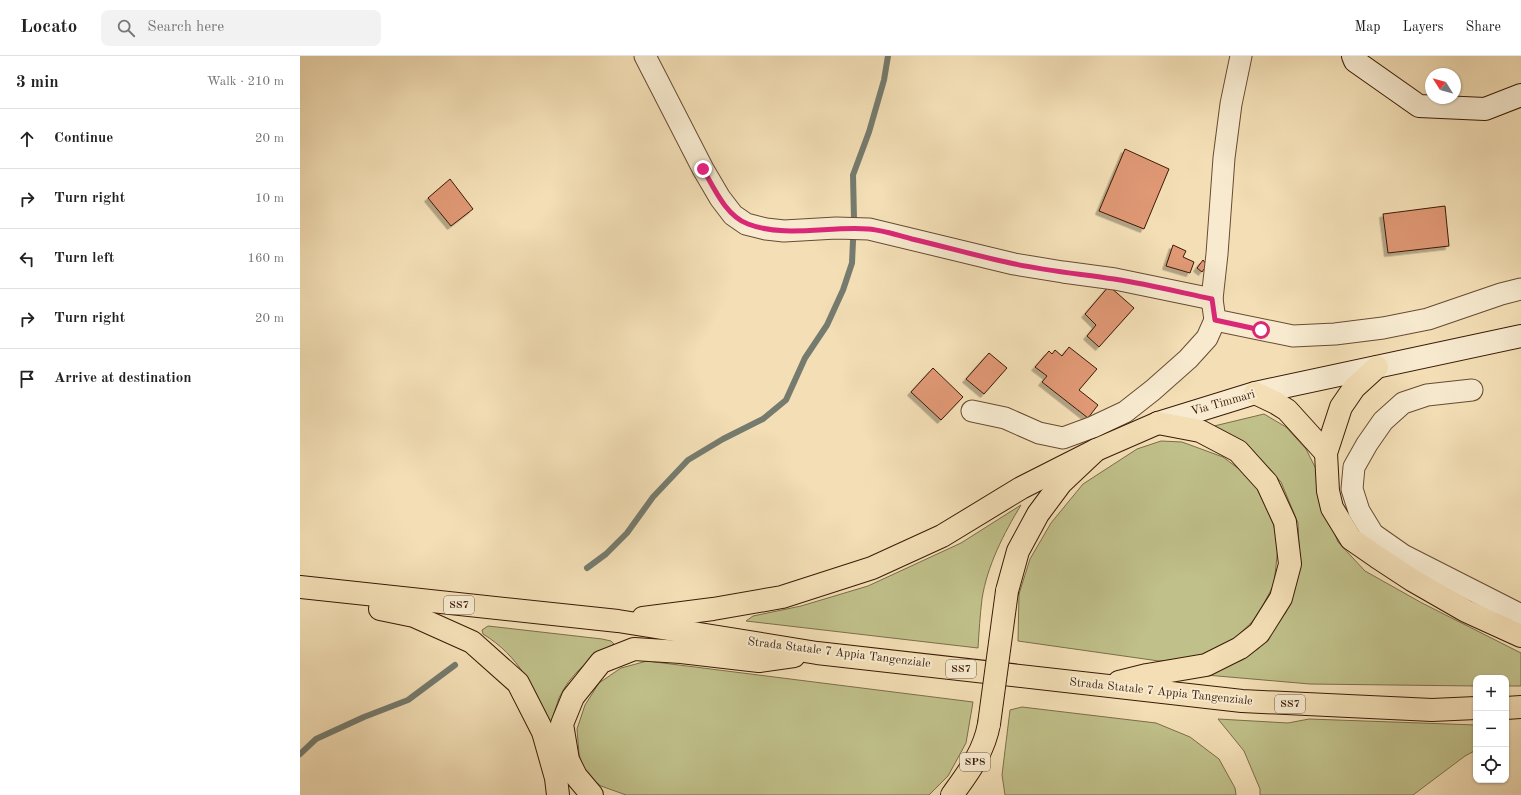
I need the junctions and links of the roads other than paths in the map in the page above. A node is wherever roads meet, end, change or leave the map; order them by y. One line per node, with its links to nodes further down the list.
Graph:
1 (645, 56): 6 (street)
2 (1241, 56): 6 (street)
3 (1353, 56): 4 (main road)
4 (1521, 95)
5 (1521, 289): 7 (street)
6 (1212, 299): 7 (street)
7 (1215, 320): 12 (street)
8 (1521, 336): 9 (main road, Via Timmari)
9 (1377, 367): 11 (main road, Via Timmari); 15 (main road)
10 (1472, 390): 18 (street)
11 (1255, 393): 13 (main road, Via Timmari); 15 (main road)
12 (972, 411)
13 (1158, 423): 14 (main road, Via Timmari); 22 (main road)
14 (1096, 450): 19 (main road); 28 (main road, Via Timmari / SP8, bridge)
15 (1326, 452): 20 (main road)
16 (300, 587): 19 (main road, Strada Statale 7 Appia Tangenziale / SS7)
17 (300, 593): 26 (main road)
18 (1521, 615)
19 (618, 621): 21 (main road, Strada Statale 7 Appia Tangenziale / SS7)
20 (1521, 636)
21 (817, 653): 22 (main road, Strada Statale 7 Appia Tangenziale / SS7); 27 (main road)
22 (1104, 686): 24 (main road, Strada Statale 7 Appia Tangenziale / SS7)
23 (1521, 707): 25 (main road)
24 (1473, 708)
25 (1509, 708)
26 (558, 795)
27 (592, 795)
28 (952, 795)

